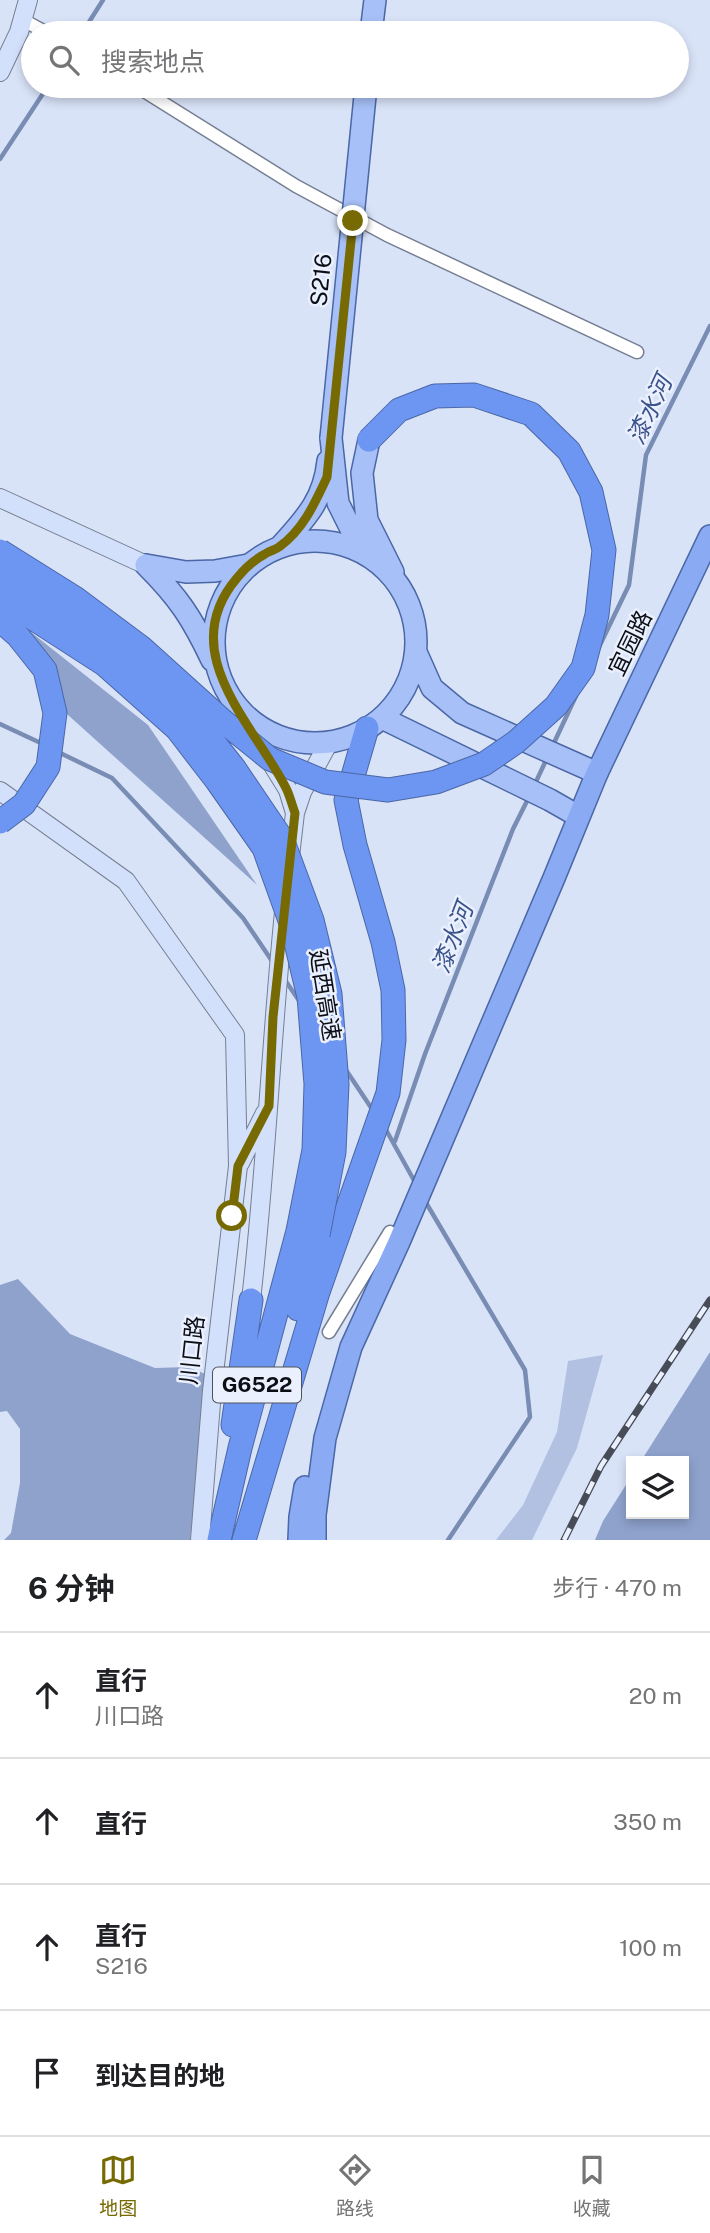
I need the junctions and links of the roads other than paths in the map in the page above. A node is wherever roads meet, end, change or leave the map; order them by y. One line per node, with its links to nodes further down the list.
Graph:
1 (28, 0): 3 (main road)
2 (375, 0): 4 (main road)
3 (23, 20)
4 (372, 21)
5 (21, 26): 6 (main road)
6 (0, 72)
7 (155, 98): 9 (street)
8 (365, 98): 10 (main road, S216 / S216, bridge)
9 (637, 352)
10 (331, 438): 14 (main road); 16 (main road)
11 (369, 440): 15 (highway, bridge); 21 (main road)
12 (0, 498): 17 (main road)
13 (710, 536): 28 (highway, 宜园路)
14 (280, 547): 16 (main road); 18 (main road)
15 (0, 551)
16 (379, 564): 21 (main road)
17 (146, 565): 18 (main road); 24 (main road)
18 (248, 565): 24 (main road)
19 (0, 571): 37 (highway, 延西高速 / G6522, bridge)
20 (0, 597): 37 (highway, 延西高速 / G6522, bridge)
21 (407, 599): 23 (main road)
22 (0, 620): 32 (highway, bridge)
23 (416, 652): 26 (main road); 28 (main road)
24 (217, 670): 25 (main road)
25 (237, 707): 27 (main road); 30 (main road)
26 (375, 723): 27 (main road); 31 (main road); 42 (highway)
27 (329, 742): 30 (main road)
28 (597, 773): 31 (highway, 宜园路)
29 (0, 791): 35 (main road)
30 (295, 813): 34 (main road)
31 (578, 816): 33 (highway, 宜园路)
32 (0, 822)
33 (549, 875): 36 (highway); 44 (highway)
34 (269, 1106): 35 (main road); 38 (main road)
35 (238, 1166): 40 (main road, 川口路)
36 (390, 1232): 39 (street); 43 (highway)
37 (308, 1233): 41 (highway, 延西高速 / G6522); 42 (highway, 延西高速 / G6522)
38 (251, 1300): 41 (highway)
39 (329, 1332)
40 (200, 1540)
41 (218, 1540)
42 (242, 1540)
43 (299, 1540)
44 (315, 1540)

